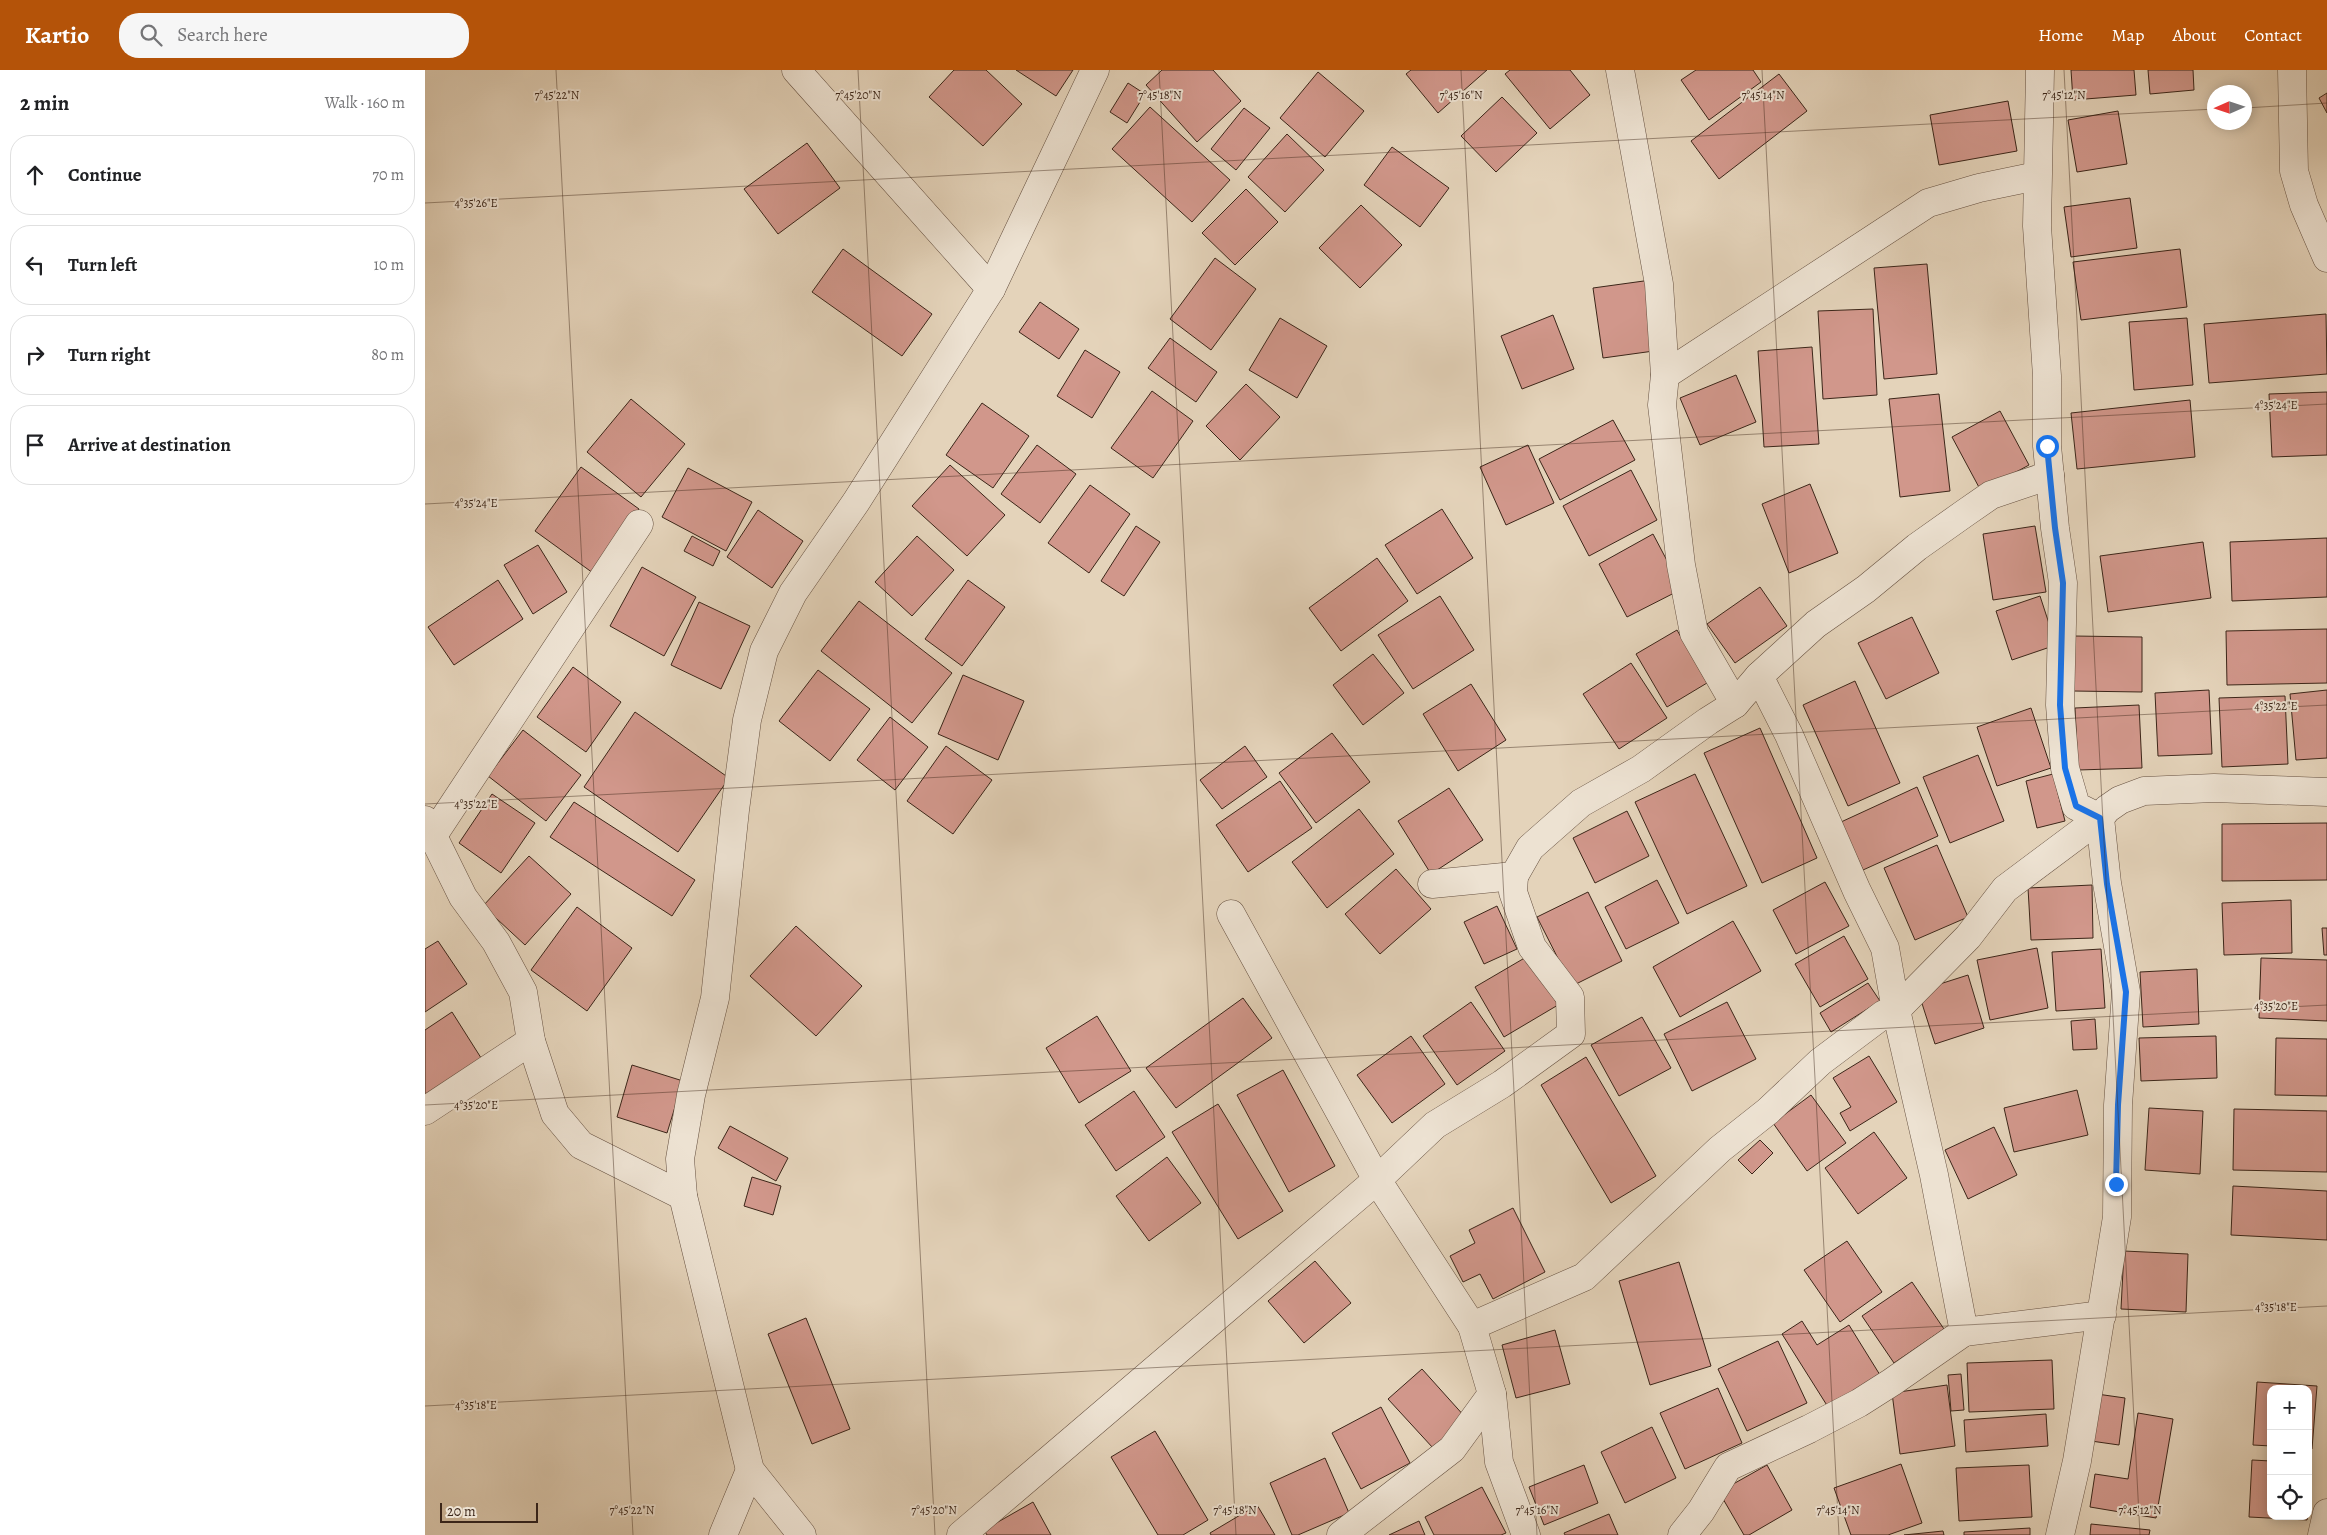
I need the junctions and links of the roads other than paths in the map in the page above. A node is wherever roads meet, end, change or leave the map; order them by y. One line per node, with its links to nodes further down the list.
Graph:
1 (796, 70): 8 (street)
2 (1095, 70): 8 (street)
3 (1620, 70): 9 (street)
4 (2039, 70): 6 (street)
5 (2292, 70): 7 (street)
6 (2037, 176): 9 (street); 10 (street)
7 (2327, 258)
8 (991, 289): 24 (street)
9 (1665, 375): 13 (street)
10 (2050, 475): 12 (street); 15 (street)
11 (639, 524): 16 (street)
12 (1759, 676): 13 (street); 20 (street)
13 (1735, 704): 17 (street)
14 (2327, 792): 15 (street)
15 (2100, 818): 20 (street); 25 (street)
16 (429, 828): 21 (street)
17 (1514, 876): 18 (street); 23 (street)
18 (1433, 884)
19 (1231, 914): 23 (street)
20 (1897, 1010): 26 (street); 27 (street)
21 (531, 1041): 22 (street); 24 (street)
22 (425, 1111)
23 (1377, 1180): 26 (street); 33 (street)
24 (683, 1196): 29 (street)
25 (2102, 1315): 27 (street); 37 (street)
26 (1473, 1326): 28 (street)
27 (1964, 1332): 36 (street)
28 (1492, 1394): 34 (street); 35 (street)
29 (750, 1470): 31 (street); 32 (street)
30 (2327, 1513): 38 (street)
31 (723, 1535)
32 (802, 1535)
33 (961, 1535)
34 (1341, 1535)
35 (1526, 1535)
36 (1683, 1535)
37 (2060, 1535)
38 (2322, 1535)

